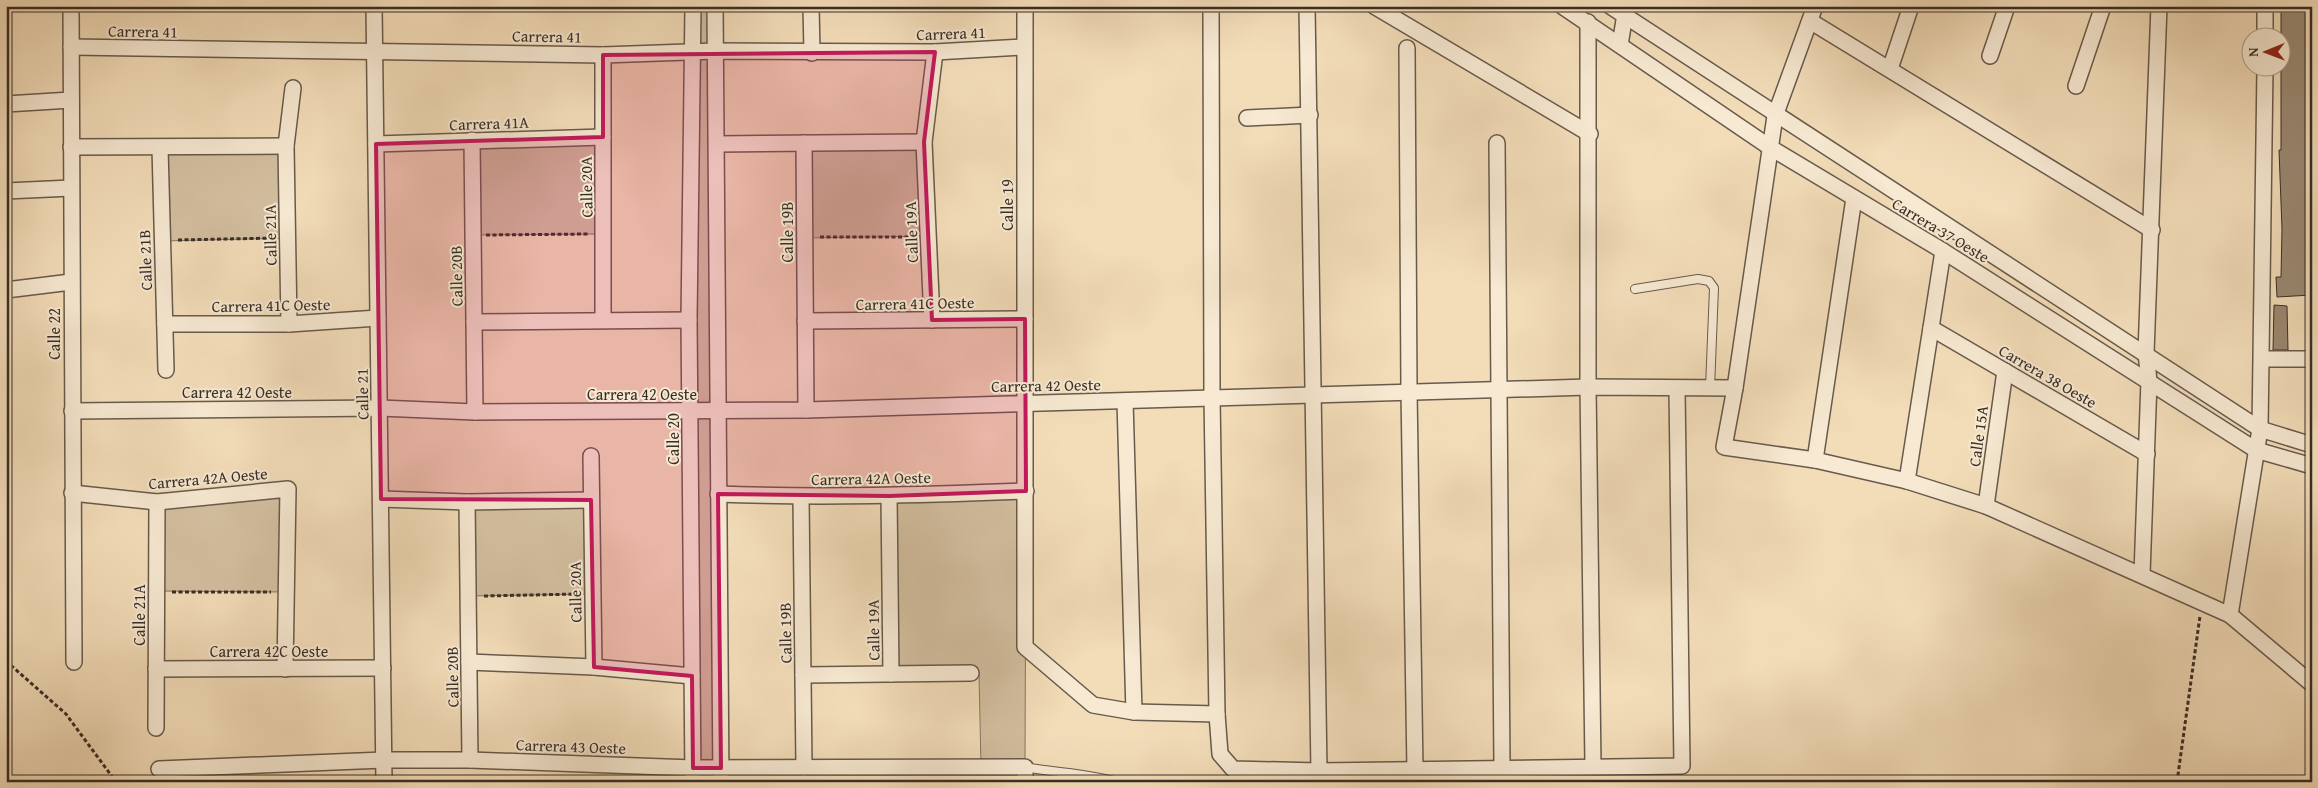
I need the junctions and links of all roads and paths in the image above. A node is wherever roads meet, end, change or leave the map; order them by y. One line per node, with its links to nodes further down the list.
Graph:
1 (71, 6): 22 (street, Calle 22)
2 (374, 6): 26 (street, Calle 21)
3 (693, 6): 27 (street, Calle 20)
4 (715, 6): 25 (street)
5 (811, 6): 29 (street)
6 (1025, 6): 23 (street, Calle 19)
7 (1211, 6): 90 (street)
8 (1307, 6): 38 (street)
9 (1374, 6): 41 (street)
10 (1562, 6): 19 (street, Carrera 37 Oeste)
11 (1610, 6): 17 (street, Carrera 37 Oeste)
12 (1911, 6): 32 (street)
13 (2007, 6): 31 (street)
14 (2103, 6): 34 (street)
15 (2159, 6): 56 (street)
16 (2265, 6): 20 (street)
17 (1625, 11): 21 (street); 39 (street, Carrera 37 Oeste)
18 (1812, 13): 32 (street); 39 (street)
19 (1588, 22): 21 (street, Carrera 37 Oeste); 41 (street)
20 (2265, 28)
21 (1620, 46): 52 (street, Carrera 37 Oeste)
22 (71, 47): 26 (street, Carrera 41); 36 (street, Calle 22)
23 (1024, 47): 28 (street, Carrera 41); 68 (street, Calle 19)
24 (1408, 48): 88 (street)
25 (716, 51): 27 (street, Carrera 41); 29 (street, Carrera 41); 48 (street)
26 (375, 52): 30 (street, Carrera 41); 47 (street, Calle 21)
27 (693, 52): 30 (street, Carrera 41); 70 (street, Calle 20)
28 (935, 52): 29 (street, Carrera 41); 44 (street, Calle 19A)
29 (812, 53)
30 (603, 55): 42 (street, Calle 20A)
31 (1990, 56)
32 (1890, 69): 56 (street)
33 (2265, 78): 78 (street)
34 (2076, 86)
35 (293, 88): 49 (street, Calle 21A)
36 (71, 100): 37 (street); 50 (street, Calle 22)
37 (6, 104)
38 (1310, 115): 40 (street); 89 (street)
39 (1776, 116): 52 (street); 77 (street, Carrera 37 Oeste)
40 (1247, 118)
41 (1590, 134): 83 (street)
42 (603, 137): 43 (street, Carrera 41A); 57 (street, Calle 20A)
43 (472, 140): 47 (street, Carrera 41A); 58 (street, Calle 20B)
44 (924, 142): 45 (street); 59 (street, Calle 19A)
45 (804, 143): 48 (street); 61 (street, Calle 19B)
46 (1497, 143): 87 (street)
47 (376, 144): 67 (street, Calle 21)
48 (716, 144): 94 (street)
49 (286, 146): 51 (street); 60 (street, Calle 21A)
50 (71, 147): 51 (street); 53 (street, Calle 22)
51 (160, 148): 62 (street, Calle 21B)
52 (1771, 148): 55 (street, Carrera 37 Oeste); 85 (street)
53 (71, 188): 54 (street); 64 (street, Calle 22)
54 (6, 191)
55 (1854, 198): 63 (street, Carrera 37 Oeste); 104 (street)
56 (2152, 230): 77 (street)
57 (604, 234): 58 (path); 69 (street, Calle 20A)
58 (473, 235): 72 (street, Calle 20B)
59 (928, 236): 61 (path); 71 (street, Calle 19A)
60 (288, 238): 62 (path); 75 (street, Calle 21A)
61 (805, 238): 73 (street, Calle 19B)
62 (162, 240): 74 (street, Calle 21B)
63 (1943, 251): 76 (street); 82 (street, Carrera 37 Oeste)
64 (71, 282): 66 (street); 96 (street, Calle 22)
65 (1635, 289): 84 (lane)
66 (6, 290)
67 (378, 318): 75 (street, Carrera 41C Oeste); 93 (street, Calle 21)
68 (1024, 319): 71 (street, Carrera 41C Oeste); 92 (street, Calle 19)
69 (602, 320): 70 (street); 72 (street)
70 (689, 320): 97 (street, Calle 20)
71 (932, 320): 73 (street, Carrera 41C Oeste)
72 (474, 322): 98 (street, Calle 20B)
73 (805, 322): 95 (street, Calle 19B)
74 (165, 324): 75 (street, Carrera 41C Oeste); 80 (street, Calle 21B)
75 (289, 324)
76 (1931, 328): 81 (street, Carrera 38 Oeste); 106 (street)
77 (2146, 354): 82 (street); 99 (street, Carrera 37 Oeste)
78 (2262, 358): 79 (street); 99 (street)
79 (2312, 359)
80 (166, 370)
81 (2005, 371): 102 (street, Carrera 38 Oeste); 116 (street, Calle 15A)
82 (2149, 381): 101 (street, Carrera 37 Oeste); 102 (street)
83 (1588, 387): 86 (street, Carrera 42 Oeste); 87 (street, Carrera 42 Oeste); 142 (street)
84 (1710, 388): 85 (street, Carrera 42 Oeste); 86 (street, Carrera 42 Oeste)
85 (1735, 388): 104 (street)
86 (1677, 389): 142 (street)
87 (1498, 391): 88 (street, Carrera 42 Oeste); 143 (street)
88 (1409, 392): 89 (street, Carrera 42 Oeste); 146 (street)
89 (1312, 394): 90 (street, Carrera 42 Oeste); 147 (street)
90 (1212, 397): 91 (street, Carrera 42 Oeste); 138 (street)
91 (1125, 401): 92 (street, Carrera 42 Oeste); 137 (street)
92 (1025, 403): 95 (street, Carrera 42 Oeste); 107 (street, Calle 19)
93 (380, 408): 96 (street, Carrera 42 Oeste); 98 (street, Carrera 42 Oeste); 112 (street, Calle 21)
94 (717, 410): 95 (street, Carrera 42 Oeste); 97 (street, Carrera 42 Oeste); 109 (street)
95 (806, 410)
96 (72, 411): 108 (street, Calle 22)
97 (690, 411): 98 (street, Carrera 42 Oeste); 135 (street, Calle 20)
98 (475, 412)
99 (2260, 429): 100 (street, Carrera 37 Oeste); 101 (street)
100 (2312, 445)
101 (2256, 450): 105 (street, Carrera 37 Oeste); 123 (street)
102 (2146, 454): 117 (street)
103 (591, 456): 113 (street, Calle 20A)
104 (1815, 460): 106 (street)
105 (2312, 466)
106 (1907, 481): 116 (street)
107 (1026, 491): 110 (street, Carrera 42A Oeste); 137 (street, Calle 19)
108 (72, 493): 114 (street, Carrera 42A Oeste); 125 (street, Calle 22)
109 (718, 494): 111 (street, Carrera 42A Oeste); 150 (street)
110 (889, 496): 111 (street, Carrera 42A Oeste); 133 (street, Calle 19A)
111 (801, 497): 134 (street, Calle 19B)
112 (381, 499): 115 (street); 129 (street, Calle 21)
113 (591, 500): 115 (street); 120 (street, Calle 20A)
114 (157, 502): 118 (street, Calle 21A); 119 (street, Carrera 42A Oeste)
115 (467, 502): 121 (street, Calle 20B)
116 (1986, 506): 117 (street)
117 (2142, 574): 122 (street)
118 (156, 592): 119 (path); 130 (street, Calle 21A)
119 (286, 592): 131 (street)
120 (593, 594): 121 (path); 128 (street, Calle 20A)
121 (468, 596): 126 (street, Calle 20B)
122 (2202, 602): 123 (street); 155 (path)
123 (2230, 616): 136 (street)
124 (6, 661): 152 (path)
125 (74, 662)
126 (469, 662): 128 (street); 141 (street, Calle 20B)
127 (2312, 664): 136 (street)
128 (594, 667): 135 (street)
129 (383, 668): 131 (street, Carrera 42C Oeste); 140 (street, Calle 21)
130 (156, 669): 131 (street, Carrera 42C Oeste); 139 (street, Calle 21A)
131 (285, 670)
132 (971, 673): 133 (street)
133 (891, 674): 134 (street)
134 (803, 675): 144 (street, Calle 19B)
135 (692, 676): 149 (street, Calle 20)
136 (2309, 682)
137 (1134, 712): 138 (street, Calle 19)
138 (1217, 714): 147 (street)
139 (156, 728)
140 (384, 760): 141 (street, Carrera 43 Oeste); 145 (street, Carrera 43 Oeste); 153 (street, Calle 21)
141 (470, 760): 149 (street, Carrera 43 Oeste)
142 (1593, 766): 143 (street)
143 (1502, 767): 151 (street)
144 (804, 768): 148 (street, Carrera 43 Oeste); 150 (street, Carrera 43 Oeste)
145 (159, 769)
146 (1415, 770): 147 (street); 151 (street)
147 (1318, 771)
148 (1025, 774): 154 (lane)
149 (693, 775): 150 (street, Carrera 43 Oeste)
150 (721, 775)
151 (1471, 775)
152 (116, 782)
153 (384, 782)
154 (1117, 782)
155 (2177, 782)

